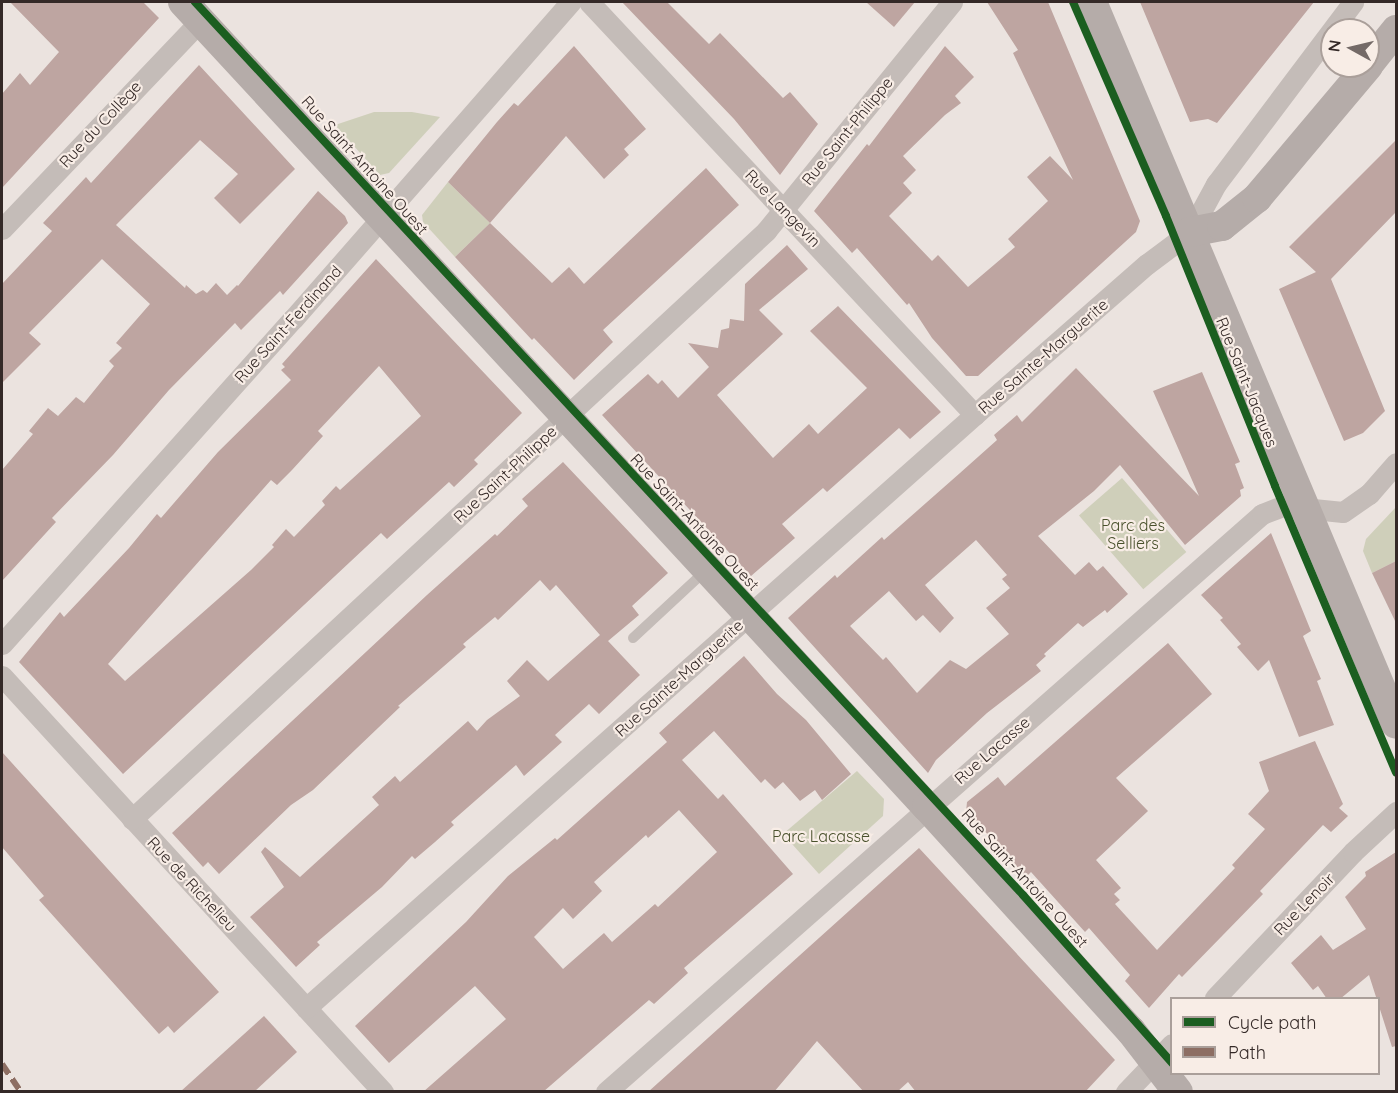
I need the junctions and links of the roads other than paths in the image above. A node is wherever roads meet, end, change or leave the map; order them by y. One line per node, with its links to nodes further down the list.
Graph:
1 (572, 2): 11 (street, Rue Saint-Ferdinand)
2 (589, 2): 10 (street, Rue Langevin)
3 (952, 2): 10 (street, Rue Saint-Philippe)
4 (1092, 2): 13 (main road, Rue Saint-Jacques)
5 (1353, 2): 13 (street, Rue Sainte-Marguerite)
6 (192, 11): 11 (main road, Rue Saint-Antoine Ouest); 12 (street, Rue du Collège)
7 (1396, 30): 8 (main road, Rue Sainte-Marguerite)
8 (1380, 51)
9 (1358, 78): 13 (main road, Rue Sainte-Marguerite)
10 (785, 209): 14 (street, Rue Langevin); 15 (street, Rue Saint-Philippe)
11 (382, 218): 15 (main road, Rue Saint-Antoine Ouest); 21 (street, Rue Saint-Ferdinand)
12 (2, 229)
13 (1190, 232): 14 (street, Rue Sainte-Marguerite); 17 (main road, Rue Saint-Jacques)
14 (975, 415): 19 (street, Rue Sainte-Marguerite)
15 (567, 418): 18 (main road, Rue Saint-Antoine Ouest); 26 (street, Rue Saint-Philippe)
16 (1396, 463): 17 (street, Rue Lacasse)
17 (1306, 508): 23 (main road, Rue Saint-Jacques); 24 (street, Rue Lacasse)
18 (707, 570): 19 (main road, Rue Saint-Antoine Ouest); 20 (lane)
19 (749, 615): 24 (main road, Rue Saint-Antoine Ouest); 28 (street, Rue Sainte-Marguerite)
20 (633, 638)
21 (2, 644)
22 (2, 676): 26 (street, Rue de Richelieu)
23 (1396, 724)
24 (927, 807): 29 (main road, Rue Saint-Antoine Ouest); 33 (street, Rue Lacasse)
25 (1396, 812): 27 (street, Rue Lenoir)
26 (132, 819): 28 (street, Rue de Richelieu)
27 (1217, 997)
28 (306, 1008): 32 (street, Rue de Richelieu)
29 (1163, 1052): 30 (main road, Rue Saint-Antoine Ouest); 34 (street)
30 (1170, 1071)
31 (1172, 1075): 35 (main road, Rue Saint-Antoine Ouest)
32 (383, 1092)
33 (606, 1092)
34 (1126, 1092)
35 (1178, 1092)

